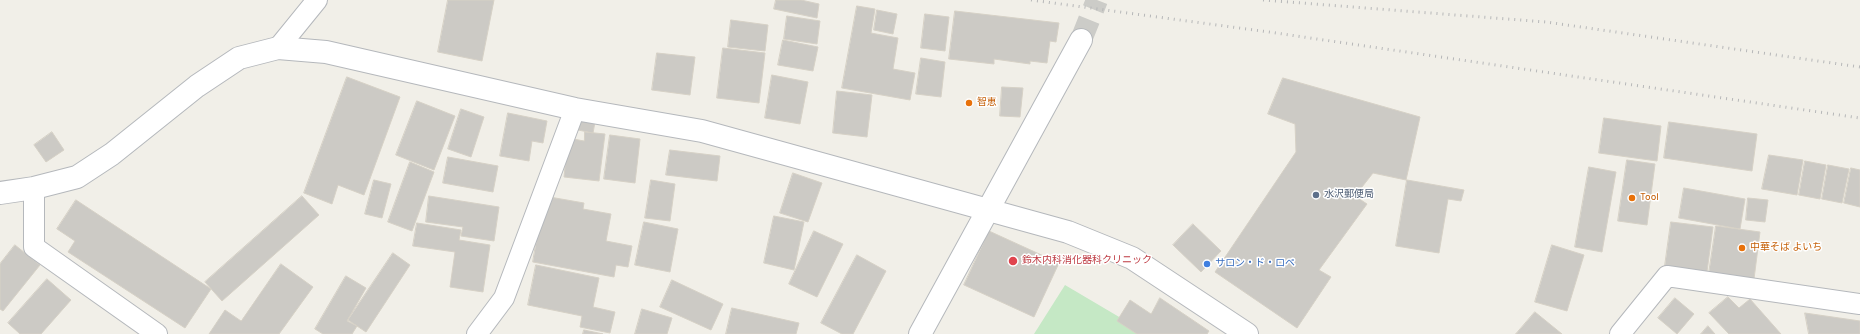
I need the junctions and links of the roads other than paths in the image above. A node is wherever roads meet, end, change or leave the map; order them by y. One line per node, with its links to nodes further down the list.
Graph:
1 (317, 0): 3 (street)
2 (1081, 40): 7 (street)
3 (278, 48): 4 (street); 5 (street)
4 (575, 109): 7 (street); 10 (street)
5 (34, 188): 6 (street); 9 (street)
6 (0, 193)
7 (988, 211): 11 (street); 12 (street)
8 (1860, 304): 13 (street)
9 (157, 334)
10 (477, 334)
11 (920, 334)
12 (1247, 334)
13 (1620, 334)

